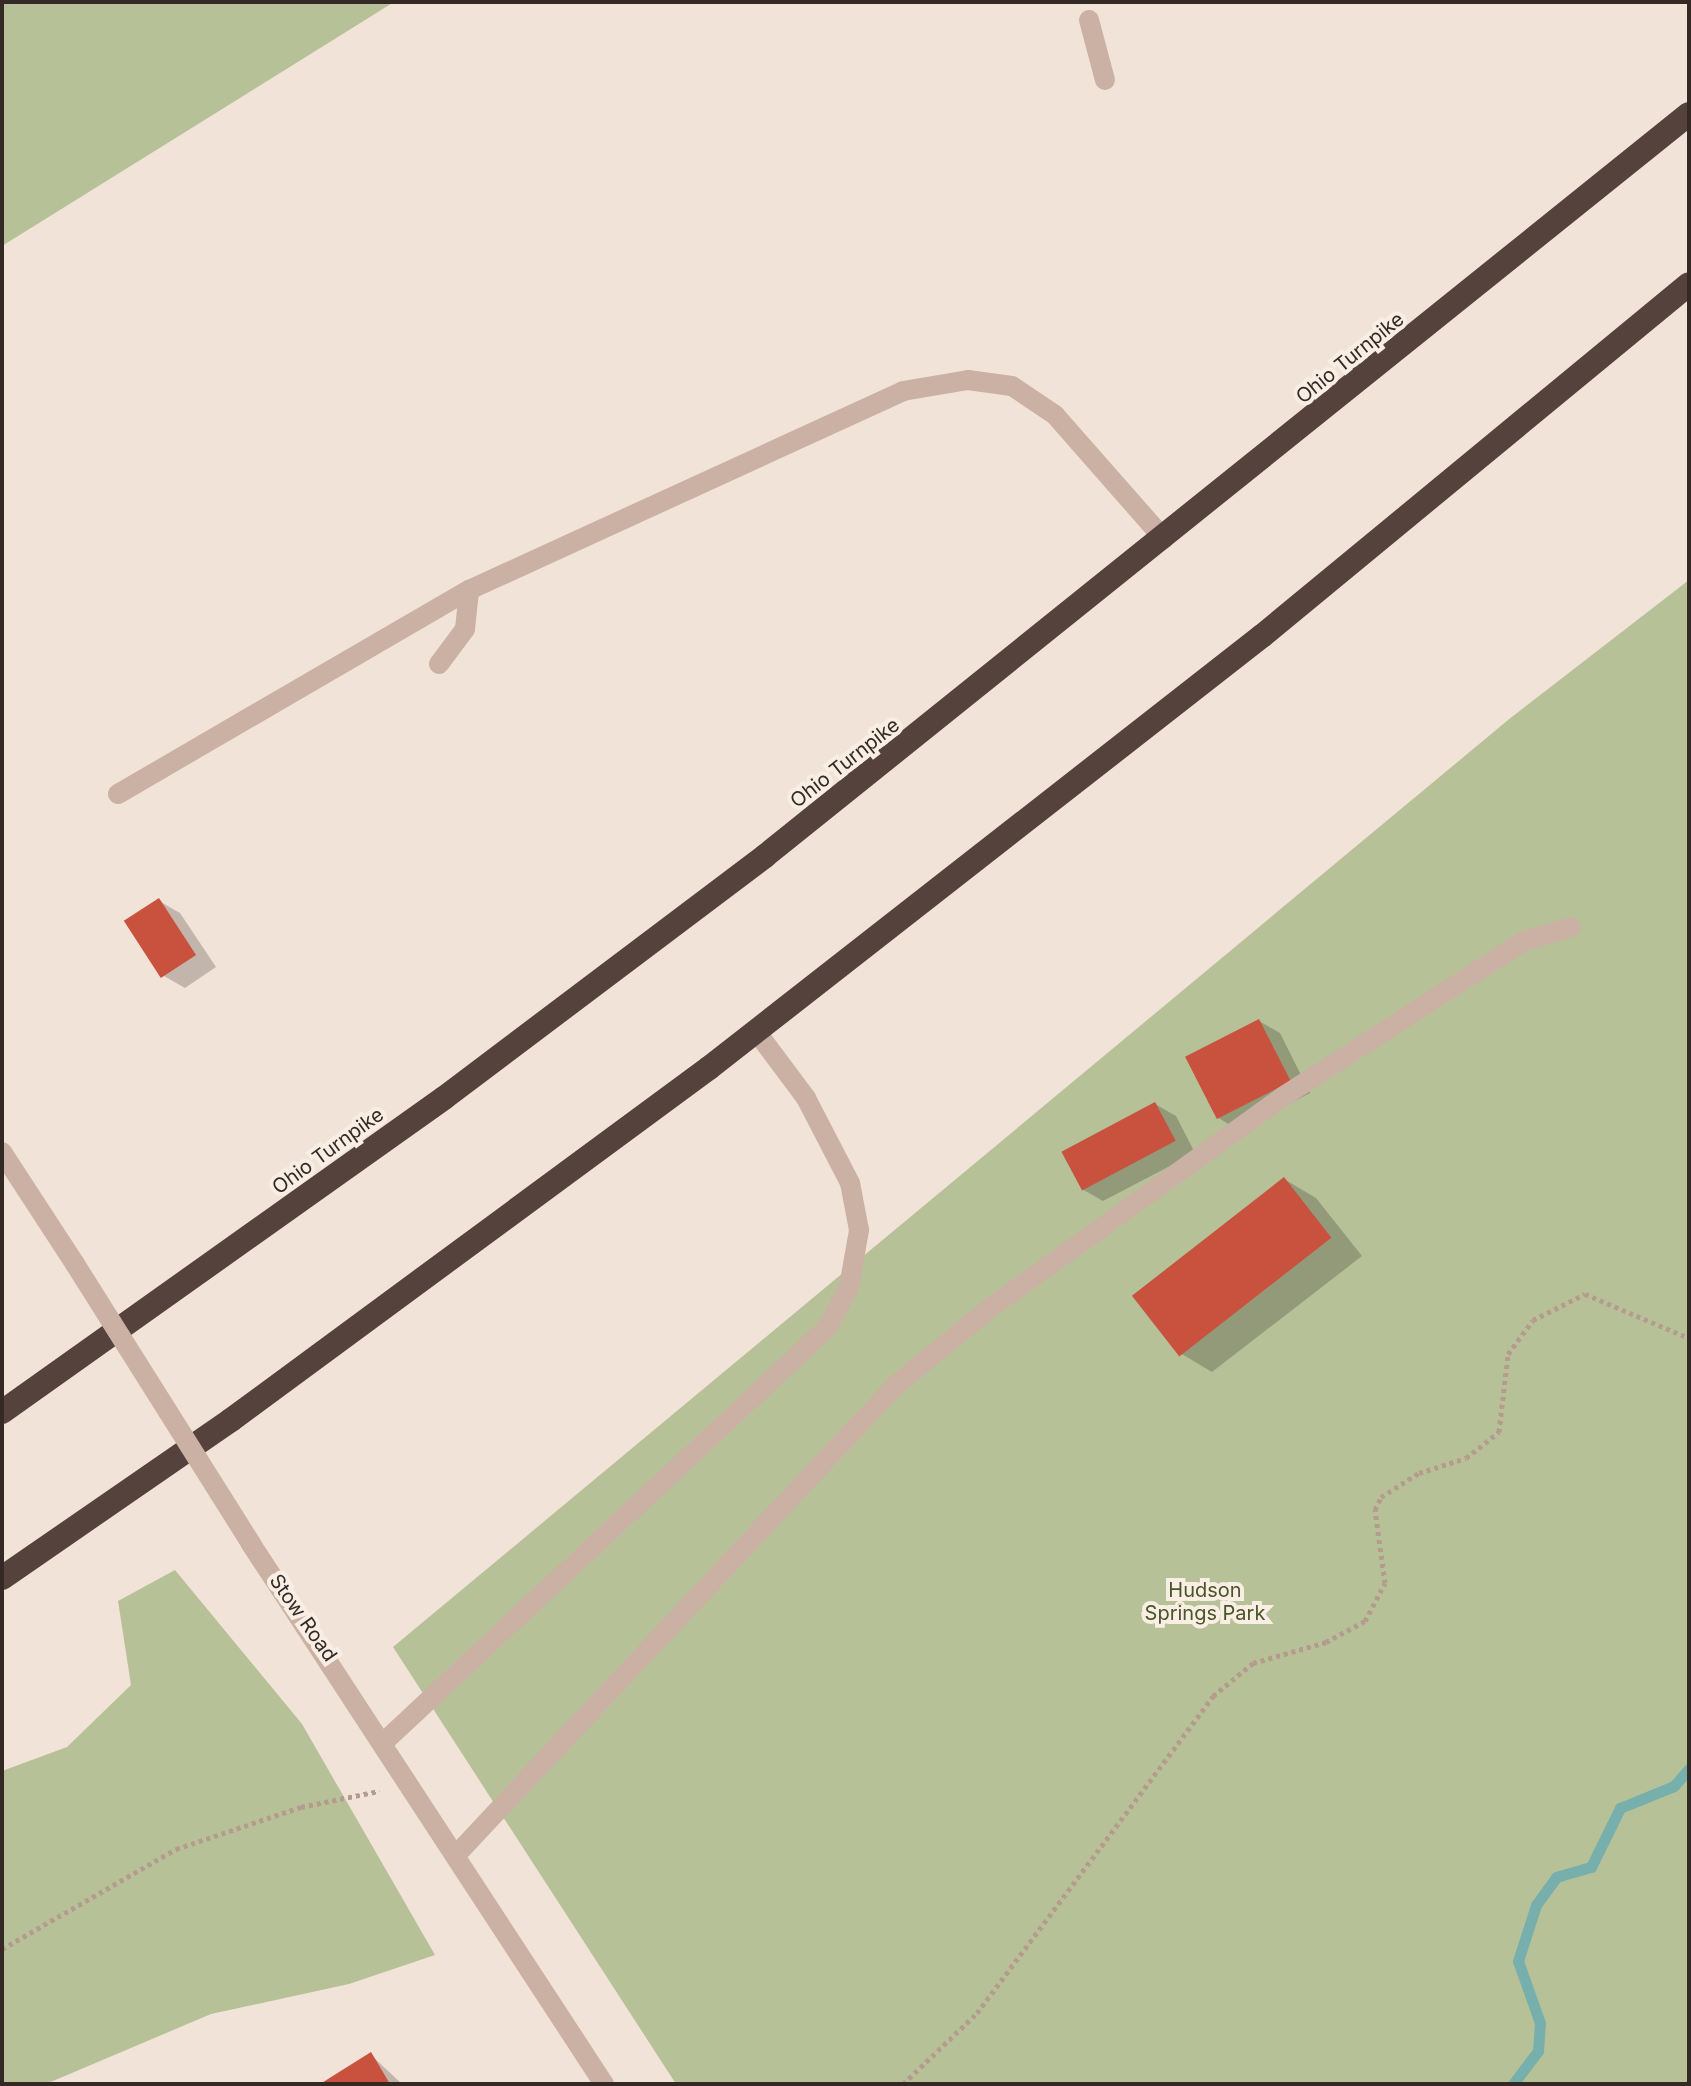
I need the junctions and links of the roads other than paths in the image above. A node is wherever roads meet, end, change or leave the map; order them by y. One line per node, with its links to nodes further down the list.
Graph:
1 (1089, 20): 2 (street)
2 (1105, 80)
3 (1689, 114): 5 (highway, Ohio Turnpike)
4 (1689, 284): 10 (highway)
5 (1164, 539): 6 (street); 12 (highway, Ohio Turnpike)
6 (469, 590): 7 (street); 8 (street)
7 (439, 664)
8 (118, 794)
9 (1571, 927): 15 (street)
10 (756, 1031): 13 (highway); 14 (street)
11 (2, 1152): 14 (street, Stow Road, bridge)
12 (2, 1412)
13 (2, 1578)
14 (385, 1741): 15 (street, Stow Road)
15 (458, 1853): 16 (street, Stow Road)
16 (604, 2084)

